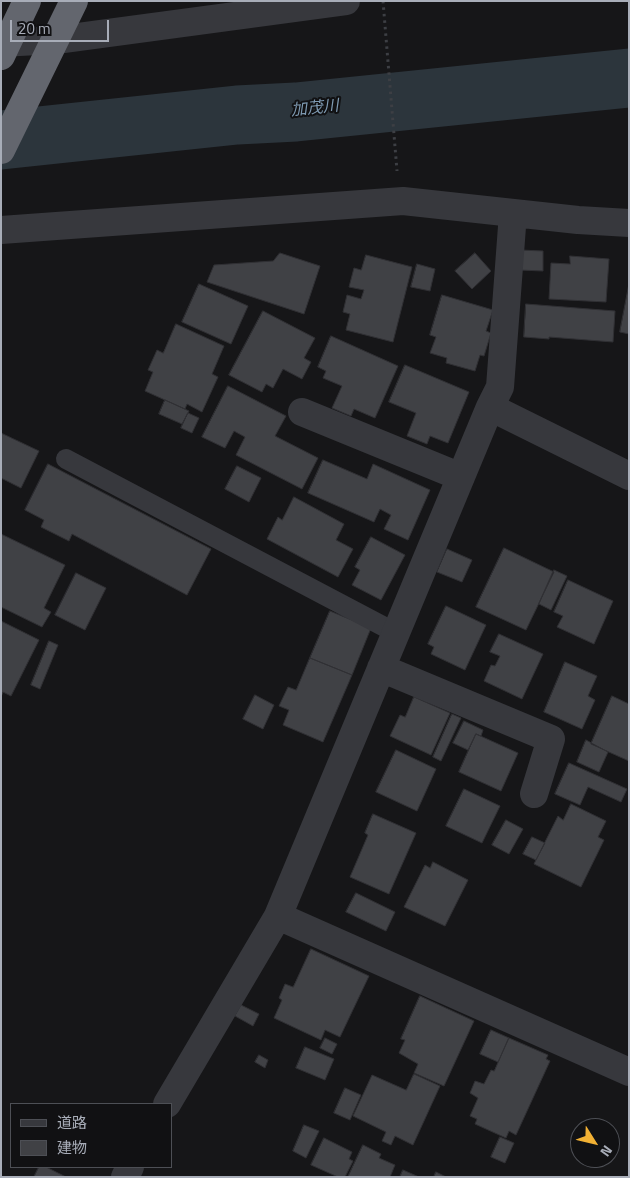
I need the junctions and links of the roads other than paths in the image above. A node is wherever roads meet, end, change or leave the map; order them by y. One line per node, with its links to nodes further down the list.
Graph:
1 (27, 1): 5 (highway)
2 (74, 1): 4 (highway)
3 (346, 1): 4 (street)
4 (56, 40): 5 (street); 6 (highway)
5 (3, 47)
6 (1, 150)
7 (514, 213): 8 (street); 9 (street); 10 (street)
8 (629, 223)
9 (1, 230)
10 (490, 407): 13 (street); 14 (street)
11 (302, 412): 14 (street)
12 (66, 459): 15 (lane)
13 (629, 476)
14 (461, 477): 15 (street)
15 (396, 633): 16 (street)
16 (381, 668): 17 (street); 18 (street)
17 (534, 794)
18 (278, 916): 19 (street); 20 (street)
19 (629, 1072)
20 (168, 1103)

